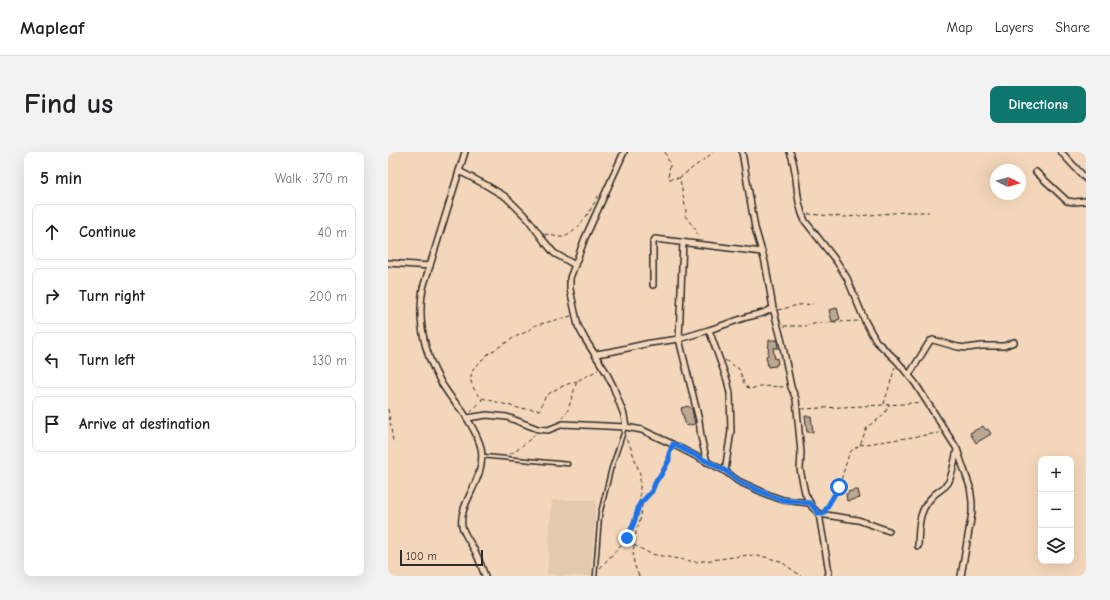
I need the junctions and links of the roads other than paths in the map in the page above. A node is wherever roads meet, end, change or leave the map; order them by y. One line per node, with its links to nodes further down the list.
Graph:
1 (465, 152): 6 (street)
2 (624, 152): 13 (street)
3 (742, 152): 11 (street)
4 (1061, 152): 8 (street)
5 (792, 153): 21 (street)
6 (459, 171): 13 (street); 14 (street)
7 (1036, 172): 9 (street)
8 (1086, 179)
9 (1086, 201)
10 (682, 242): 11 (street); 15 (street); 18 (street)
11 (762, 252): 16 (street)
12 (388, 263): 14 (street)
13 (575, 265): 20 (street)
14 (430, 266): 22 (street)
15 (654, 285)
16 (774, 310): 17 (street); 29 (street)
17 (709, 330): 18 (street); 28 (street)
18 (679, 338): 20 (street); 26 (street)
19 (1014, 342): 21 (street)
20 (596, 354): 23 (street)
21 (909, 375): 24 (street)
22 (466, 417): 23 (street); 25 (street)
23 (625, 427): 26 (street); 33 (lane)
24 (957, 449): 32 (street); 36 (street)
25 (482, 456): 27 (lane); 34 (street)
26 (708, 462): 28 (street)
27 (568, 464)
28 (726, 471): 29 (street)
29 (810, 503): 30 (street)
30 (821, 514): 31 (street); 35 (street)
31 (890, 531)
32 (918, 546)
33 (595, 574)
34 (485, 576)
35 (828, 576)
36 (961, 576)

